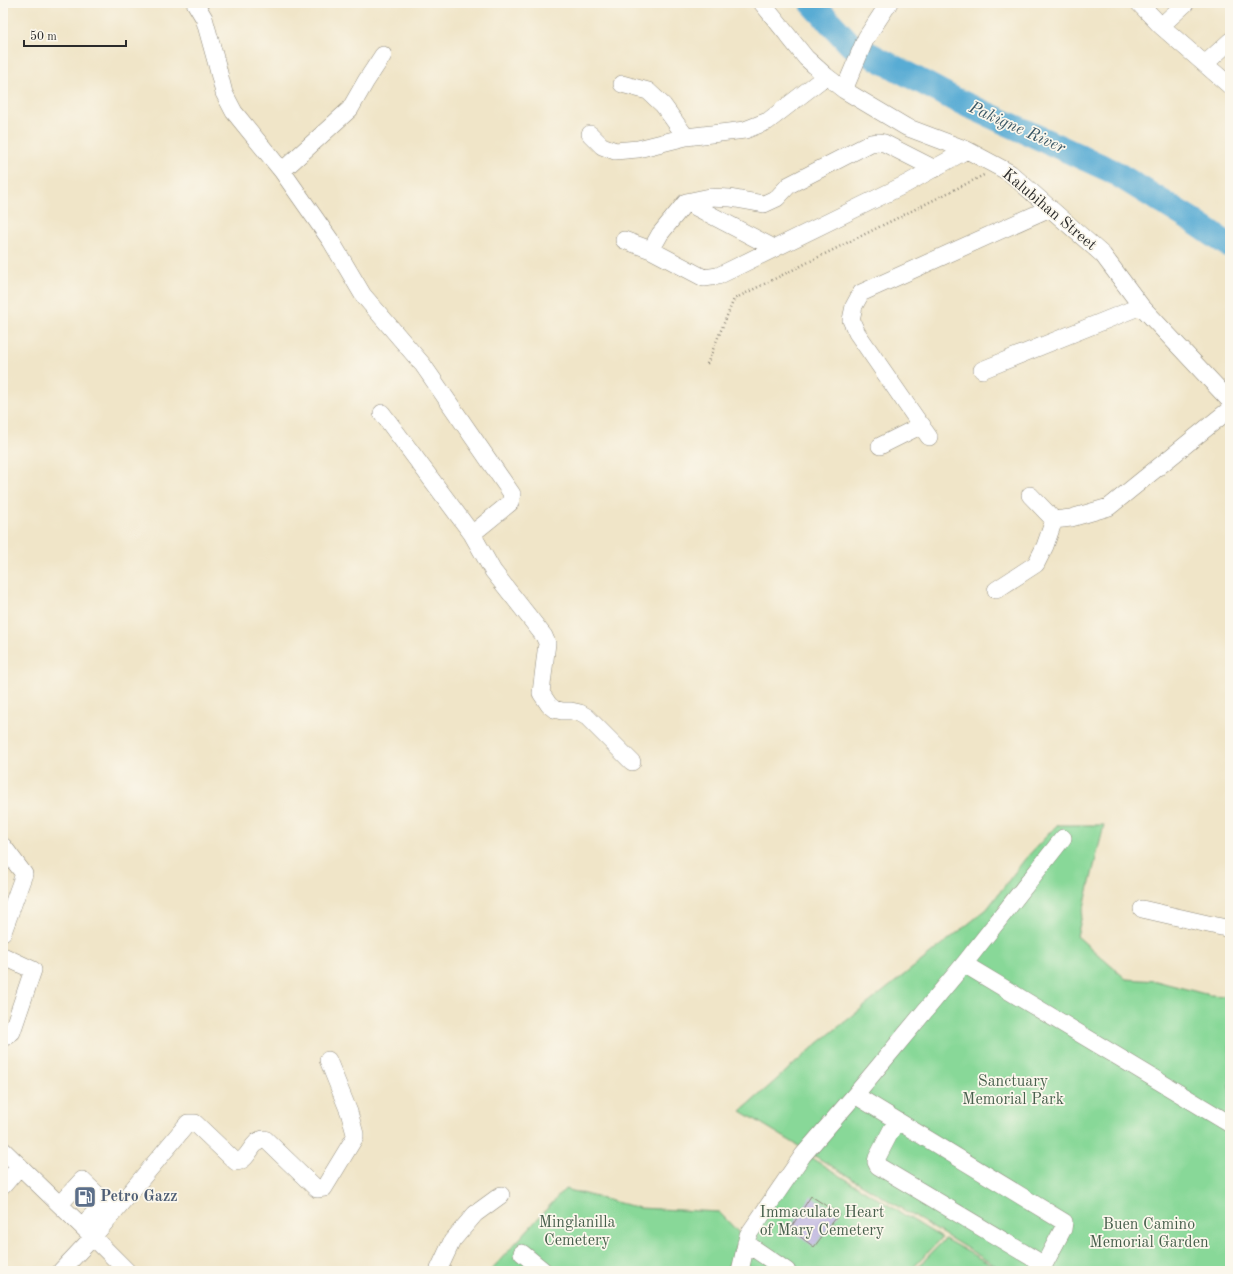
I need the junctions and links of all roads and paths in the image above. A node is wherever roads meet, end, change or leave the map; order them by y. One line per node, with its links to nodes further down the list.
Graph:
1 (195, 3): 19 (street)
2 (762, 3): 10 (street, Kalubihan Street)
3 (889, 3): 13 (street)
4 (1139, 3): 6 (street)
5 (1186, 3): 6 (street)
6 (1161, 26): 9 (street)
7 (1230, 41): 9 (street)
8 (383, 55): 19 (street)
9 (1205, 64): 12 (street)
10 (826, 76): 13 (street, Kalubihan Street); 15 (street)
11 (622, 84): 15 (street)
12 (1230, 86)
13 (844, 90): 16 (street, Kalubihan Street)
14 (590, 134): 15 (street)
15 (686, 137)
16 (967, 150): 17 (street, Kalubihan Street); 18 (street)
17 (1000, 167): 21 (street, Kalubihan Street); 26 (path)
18 (935, 168): 20 (street); 23 (street)
19 (282, 171): 34 (street)
20 (686, 202): 23 (street); 24 (street)
21 (1050, 208): 25 (street, Kalubihan Street); 31 (street)
22 (624, 240): 24 (street)
23 (774, 248): 24 (street)
24 (651, 250)
25 (1141, 306): 27 (street); 28 (street, Kalubihan Street)
26 (707, 364)
27 (982, 370)
28 (1230, 401)
29 (1230, 409): 33 (street)
30 (382, 412): 34 (street)
31 (880, 446)
32 (1030, 495): 33 (street)
33 (1054, 520): 35 (street)
34 (472, 534): 36 (street)
35 (996, 590)
36 (632, 762)
37 (1063, 838): 43 (street)
38 (3, 846): 41 (street)
39 (1142, 909): 40 (street)
40 (1230, 929)
41 (3, 932)
42 (3, 956): 44 (street)
43 (964, 964): 46 (street); 48 (street)
44 (6, 1033)
45 (328, 1060): 54 (street)
46 (856, 1095): 47 (street); 55 (street)
47 (896, 1121): 47 (street)
48 (1230, 1124)
49 (3, 1150): 50 (street)
50 (20, 1166): 51 (street); 53 (street)
51 (3, 1186)
52 (502, 1195): 59 (street)
53 (60, 1204): 54 (street); 54 (street)
54 (92, 1227): 57 (street); 58 (street)
55 (746, 1243): 61 (street); 62 (street)
56 (522, 1254): 60 (street)
57 (61, 1271)
58 (127, 1271)
59 (438, 1271)
60 (544, 1271)
61 (740, 1271)
62 (787, 1271)

